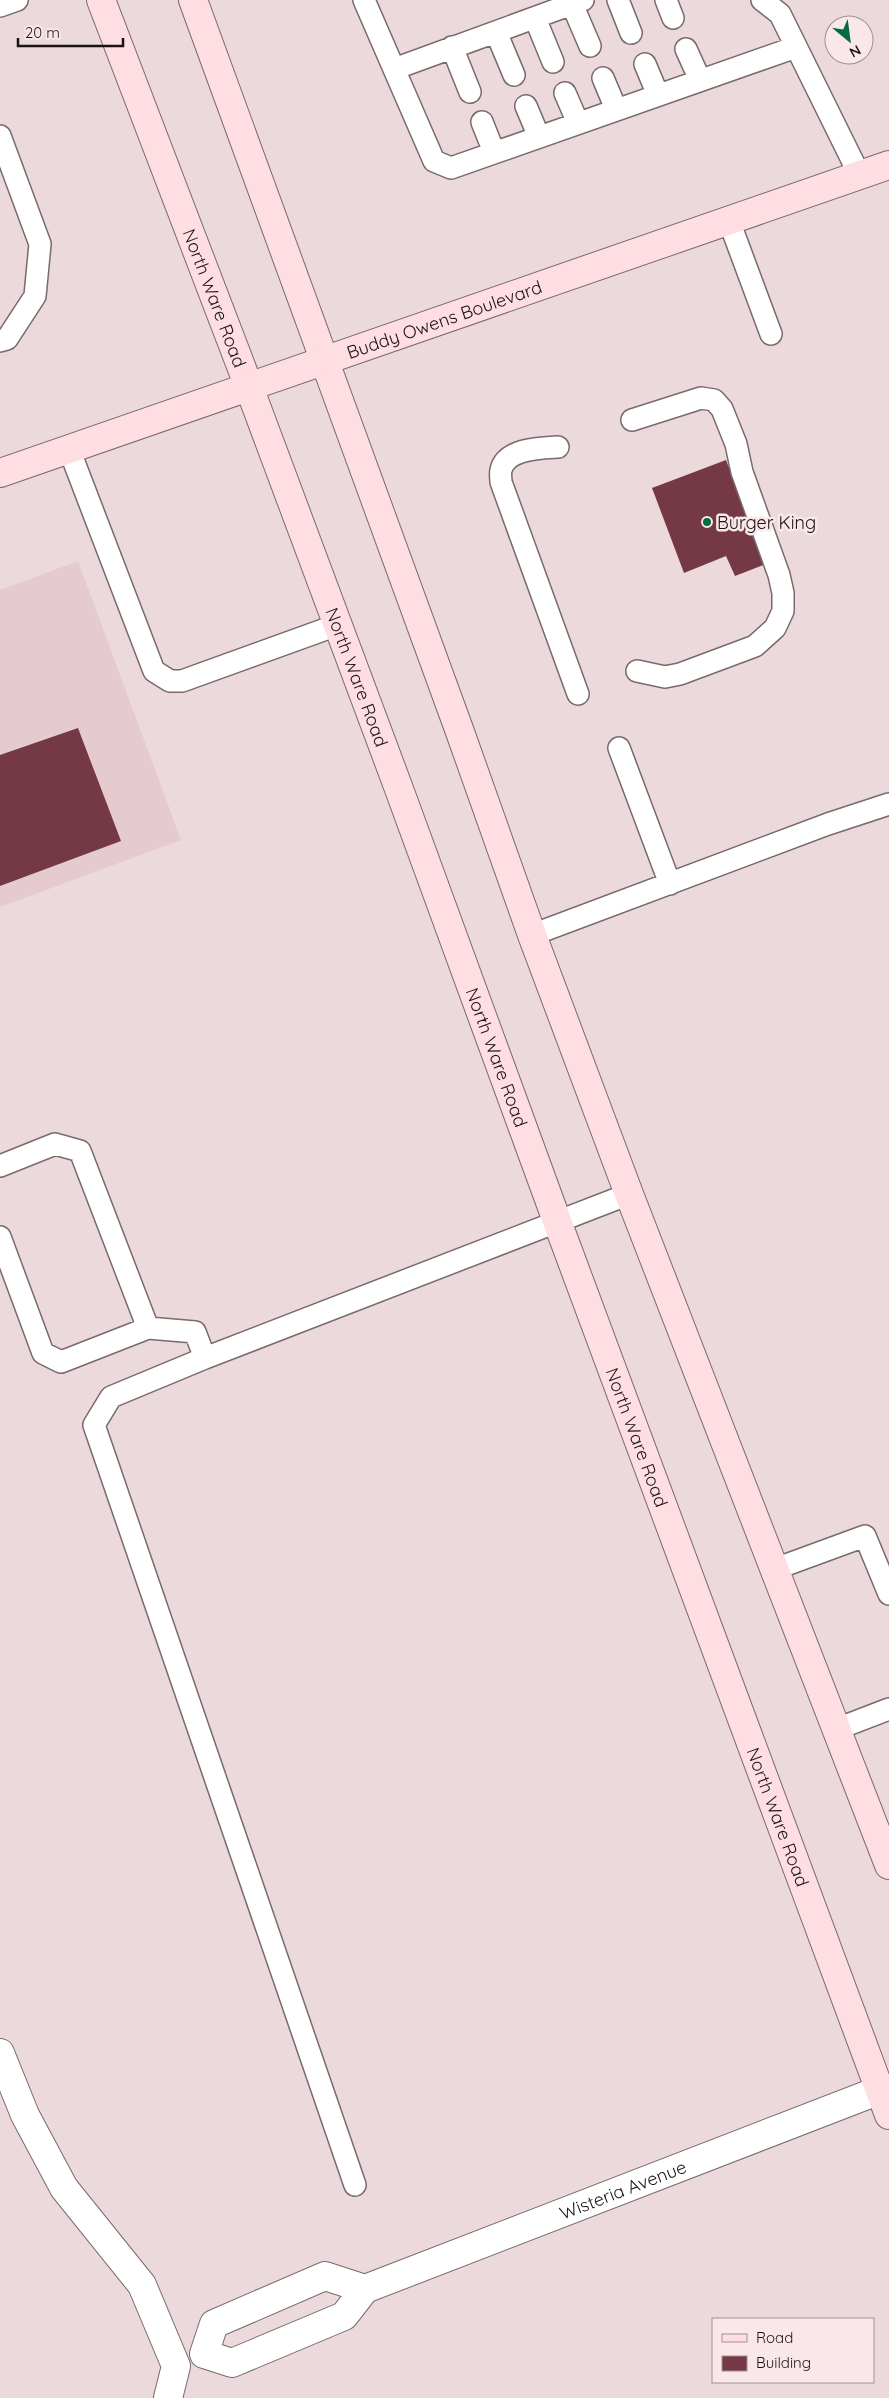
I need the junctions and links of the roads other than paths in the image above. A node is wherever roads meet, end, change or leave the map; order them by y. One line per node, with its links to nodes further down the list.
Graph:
1 (17, 0): 8 (lane)
2 (101, 0): 38 (main road, North Ware Road)
3 (194, 0): 37 (main road)
4 (364, 0): 18 (lane)
5 (618, 0): 11 (lane)
6 (762, 0): 14 (lane)
7 (578, 2): 9 (lane); 12 (lane)
8 (0, 6)
9 (535, 18): 10 (lane); 16 (lane)
10 (496, 32): 13 (lane); 19 (lane)
11 (632, 33)
12 (590, 46)
13 (452, 47): 18 (lane); 22 (lane)
14 (796, 47): 21 (lane); 33 (lane)
15 (686, 49): 21 (lane)
16 (553, 62)
17 (644, 64): 24 (lane)
18 (394, 68): 31 (lane)
19 (514, 75)
20 (603, 78): 26 (lane)
21 (700, 80): 24 (lane)
22 (470, 92)
23 (565, 93): 28 (lane)
24 (658, 95): 26 (lane)
25 (526, 106): 30 (lane)
26 (616, 109): 28 (lane)
27 (482, 122): 31 (lane)
28 (578, 123): 30 (lane)
29 (0, 136): 36 (lane)
30 (539, 137): 31 (lane)
31 (494, 152)
32 (889, 165): 33 (main road, Buddy Owens Boulevard)
33 (860, 176): 34 (main road, Buddy Owens Boulevard)
34 (729, 221): 35 (lane); 37 (main road, Buddy Owens Boulevard)
35 (771, 334)
36 (0, 341)
37 (324, 361): 38 (main road, Buddy Owens Boulevard); 49 (main road)
38 (249, 387): 41 (main road, Buddy Owens Boulevard); 43 (main road, North Ware Road)
39 (632, 420): 44 (lane)
40 (558, 447): 45 (lane)
41 (69, 449): 42 (main road, Buddy Owens Boulevard); 43 (lane)
42 (0, 474)
43 (337, 625): 52 (main road, North Ware Road)
44 (637, 671)
45 (578, 694)
46 (619, 748): 48 (lane)
47 (889, 804): 48 (lane)
48 (670, 884): 49 (lane)
49 (532, 935): 51 (main road)
50 (0, 1166): 54 (lane)
51 (629, 1194): 52 (lane); 56 (main road)
52 (557, 1221): 55 (lane); 62 (main road, North Ware Road)
53 (0, 1237): 54 (lane)
54 (148, 1328): 55 (lane)
55 (205, 1358): 63 (lane)
56 (774, 1569): 57 (lane); 59 (main road)
57 (889, 1594)
58 (889, 1709): 59 (lane)
59 (837, 1729): 60 (main road)
60 (889, 1865)
61 (0, 2053): 66 (street)
62 (886, 2093): 64 (street, Wisteria Avenue)
63 (356, 2185)
64 (365, 2289): 65 (street); 65 (street)
65 (204, 2354): 66 (street)
66 (176, 2366): 67 (street)
67 (168, 2398)

